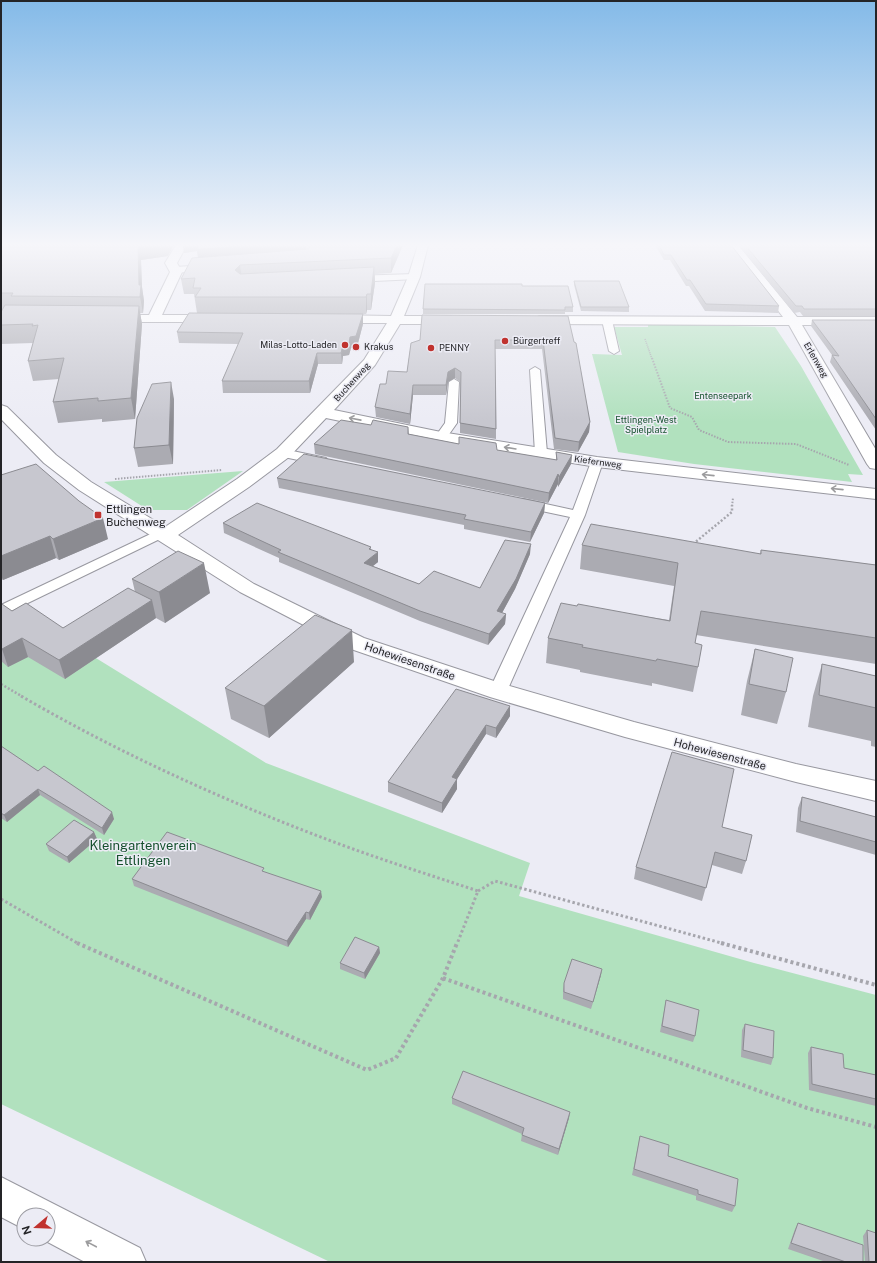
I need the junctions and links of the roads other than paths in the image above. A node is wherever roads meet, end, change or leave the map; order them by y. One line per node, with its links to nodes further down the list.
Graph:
1 (161, 304): 5 (main road)
2 (403, 304): 8 (main road, Buchenweg)
3 (779, 304): 12 (main road, Erlenweg)
4 (100, 319): 5 (main road)
5 (154, 319): 6 (main road)
6 (224, 319)
7 (318, 319): 8 (main road)
8 (396, 320): 9 (main road); 18 (main road, Buchenweg)
9 (466, 320)
10 (529, 320): 11 (main road)
11 (607, 320): 12 (main road); 14 (lane)
12 (793, 321): 13 (main road); 24 (main road, Erlenweg)
13 (876, 321)
14 (614, 351)
15 (535, 370): 21 (lane)
16 (454, 382): 19 (lane)
17 (1, 410): 28 (main road, Hohewiesenstraße)
18 (323, 413): 19 (main road, Kiefernweg, one-way to 18); 20 (main road, Buchenweg)
19 (441, 437): 21 (main road, Kiefernweg, one-way to 19)
20 (283, 453): 23 (lane); 28 (main road, Buchenweg)
21 (541, 453): 22 (main road, Kiefernweg)
22 (597, 462): 25 (main road, Kiefernweg, one-way to 22); 27 (lane)
23 (337, 464)
24 (876, 464)
25 (876, 494)
26 (508, 500): 27 (lane)
27 (578, 515): 30 (lane)
28 (163, 534): 29 (lane); 30 (main road, Hohewiesenstraße)
29 (1, 611)
30 (498, 691): 31 (main road, Hohewiesenstraße)
31 (876, 791)
32 (1, 1196): 33 (main road)
33 (22, 1207)
34 (56, 1225): 35 (main road, one-way to 34)
35 (126, 1262)

